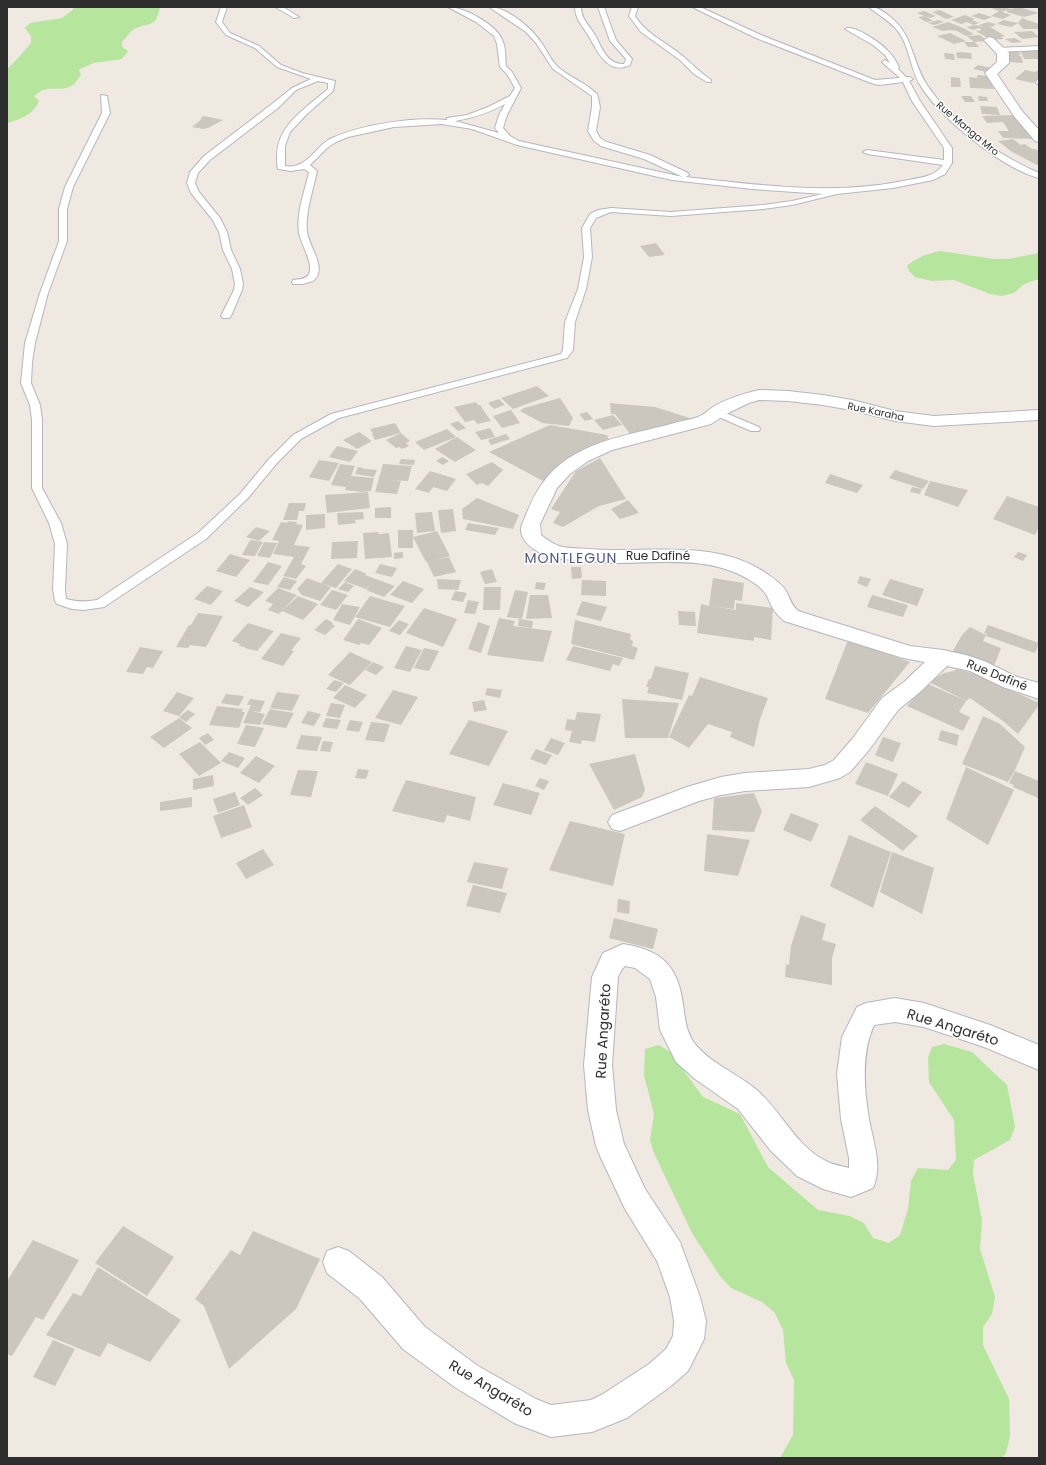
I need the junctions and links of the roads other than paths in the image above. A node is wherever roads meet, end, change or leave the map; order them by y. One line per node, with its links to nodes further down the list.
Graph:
1 (224, 7): 18 (lane)
2 (278, 7): 10 (lane)
3 (451, 7): 22 (lane)
4 (492, 7): 30 (lane)
5 (578, 7): 6 (lane)
6 (601, 7)
7 (635, 7): 20 (lane)
8 (695, 7): 19 (lane)
9 (872, 7): 17 (lane, Rue Manga Mro)
10 (296, 17)
11 (848, 29): 16 (lane)
12 (988, 40): 14 (street)
13 (1039, 48): 14 (lane)
14 (999, 50): 25 (street)
15 (885, 62): 16 (lane)
16 (898, 72): 19 (lane)
17 (920, 78): 19 (lane); 29 (lane, Rue Manga Mro)
18 (318, 79): 28 (lane); 33 (lane)
19 (905, 80): 27 (lane)
20 (709, 81)
21 (103, 96): 31 (lane)
22 (514, 97): 23 (lane); 24 (lane)
23 (442, 122): 24 (lane); 28 (lane)
24 (506, 138): 30 (lane)
25 (1039, 138)
26 (867, 152): 27 (lane)
27 (948, 163): 31 (lane)
28 (305, 166): 32 (lane)
29 (1039, 176)
30 (695, 181): 31 (lane)
31 (836, 192)
32 (296, 282)
33 (226, 316)
34 (716, 412): 35 (street, Rue Karaha); 36 (lane); 37 (street, Rue Dafiné)
35 (1039, 415)
36 (755, 429)
37 (943, 657): 38 (street, Rue Dafiné); 39 (street)
38 (1039, 691)
39 (620, 822)
40 (1039, 1058): 41 (street, Rue Angaréto)
41 (338, 1262)

